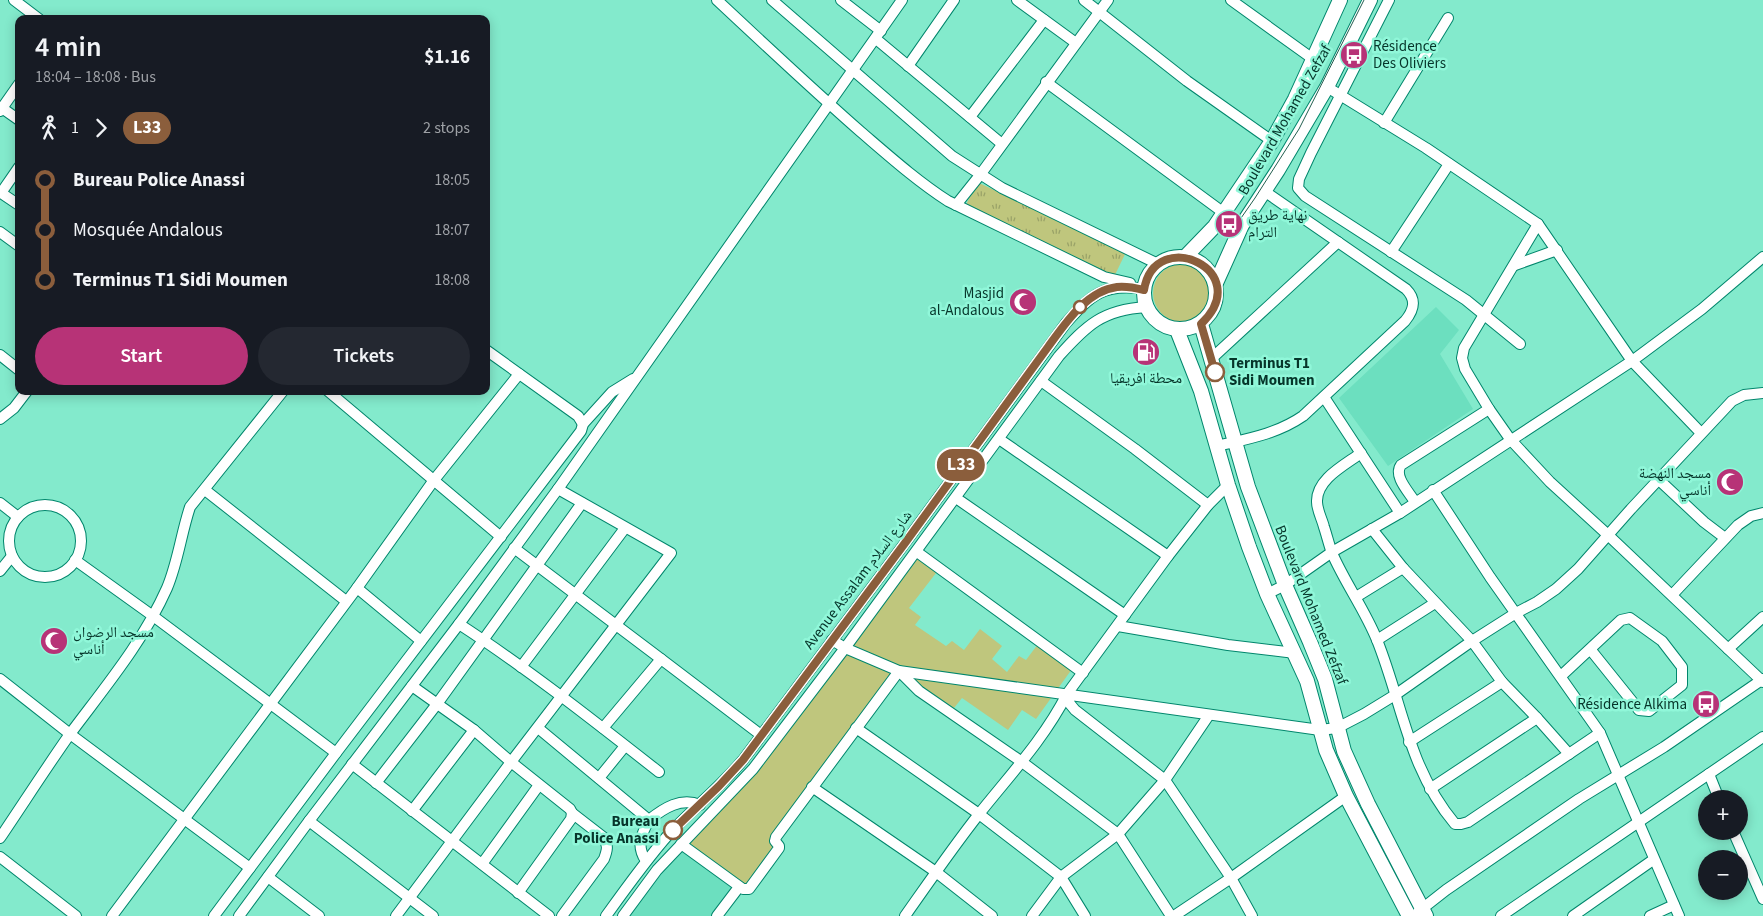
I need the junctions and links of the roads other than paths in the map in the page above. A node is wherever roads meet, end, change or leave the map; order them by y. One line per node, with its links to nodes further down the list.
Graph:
1 (14, 0): 15 (street)
2 (716, 0): 27 (street)
3 (772, 0): 22 (street)
4 (841, 0): 18 (street)
5 (902, 0): 18 (street)
6 (954, 0): 21 (street)
7 (1017, 0): 17 (street)
8 (1084, 0): 14 (street)
9 (1108, 0): 14 (street)
10 (1231, 0): 20 (street)
11 (1340, 0): 20 (main road, Boulevard Mohamed Zefzaf)
12 (1370, 0): 24 (main road, Boulevard Mohamed Zefzaf)
13 (1390, 0): 26 (street)
14 (1099, 12): 19 (street); 32 (street)
15 (33, 15)
16 (1448, 18): 31 (street)
17 (1044, 20): 19 (street); 30 (street)
18 (878, 35): 21 (street); 22 (street)
19 (1076, 43): 23 (street)
20 (1313, 59): 32 (main road, Boulevard Mohamed Zefzaf)
21 (908, 66): 30 (street)
22 (853, 71): 27 (street); 36 (street)
23 (1046, 82): 33 (street); 40 (street)
24 (1327, 87): 26 (street); 37 (main road, Boulevard Mohamed Zefzaf)
25 (15, 90): 28 (street)
26 (1340, 95): 31 (street); 46 (street)
27 (829, 104): 39 (street); 66 (street)
28 (1, 109): 29 (street)
29 (15, 118)
30 (970, 118): 33 (street)
31 (1384, 123): 34 (street)
32 (1272, 141): 40 (main road, Boulevard Mohamed Zefzaf)
33 (1002, 144): 36 (street)
34 (1449, 164): 41 (street); 46 (street)
35 (15, 173): 38 (street)
36 (980, 175): 39 (street); 49 (street)
37 (1264, 191): 43 (street); 52 (main road, Boulevard Mohamed Zefzaf)
38 (15, 202)
39 (956, 205): 51 (street)
40 (1224, 213): 47 (main road, Boulevard Mohamed Zefzaf)
41 (1538, 224): 45 (street); 50 (street)
42 (0, 232): 44 (street)
43 (1338, 242): 62 (street); 72 (street)
44 (15, 243)
45 (1557, 250): 50 (street); 63 (street)
46 (1391, 252): 56 (street)
47 (1185, 257): 49 (main road); 52 (main road)
48 (1763, 257): 63 (street)
49 (1158, 264): 53 (main road)
50 (1515, 266): 56 (street)
51 (1104, 277): 53 (street); 54 (street)
52 (1216, 283): 57 (main road)
53 (1145, 288): 54 (street, Avenue Assalam شارع السلام); 55 (main road)
54 (1102, 291): 126 (street, Avenue Assalam شارع السلام)
55 (1146, 307): 58 (main road); 67 (street, Avenue Assalam شارع السلام)
56 (1484, 314): 59 (street); 73 (street)
57 (1201, 324): 58 (main road); 62 (main road, Boulevard Mohamed Zefzaf)
58 (1177, 330): 80 (main road)
59 (1520, 344)
60 (490, 353): 65 (street)
61 (0, 355): 64 (street)
62 (1211, 359): 79 (main road, Boulevard Mohamed Zefzaf)
63 (1632, 361): 76 (street); 78 (street)
64 (15, 367)
65 (519, 374): 75 (street); 83 (street)
66 (637, 376): 75 (street); 85 (street)
67 (1042, 381): 77 (street, Avenue Assalam شارع السلام); 92 (street)
68 (1763, 392): 76 (street)
69 (24, 395): 74 (street)
70 (280, 395): 86 (street)
71 (333, 395): 83 (street)
72 (1324, 396): 79 (street); 81 (street)
73 (1489, 409): 78 (street); 89 (street)
74 (0, 419)
75 (583, 424): 99 (street)
76 (1701, 433): 82 (street)
77 (999, 439): 88 (street, Avenue Assalam شارع السلام); 105 (street)
78 (1510, 439): 87 (street); 98 (street)
79 (1234, 442): 80 (street); 110 (main road, Boulevard Mohamed Zefzaf)
80 (1217, 446): 84 (main road)
81 (1361, 454): 93 (street); 103 (street)
82 (1658, 479): 98 (street); 100 (street)
83 (434, 480): 99 (street); 111 (street)
84 (1228, 486): 92 (street); 112 (main road)
85 (558, 489): 91 (street); 101 (street)
86 (205, 490): 116 (street); 120 (street)
87 (1433, 490): 89 (street); 118 (street)
88 (956, 498): 102 (street, Avenue Assalam شارع السلام); 119 (street)
89 (1415, 502): 93 (street)
90 (0, 503): 95 (street)
91 (582, 503): 96 (street); 107 (street)
92 (1208, 505): 105 (street)
93 (1400, 513): 97 (street)
94 (1763, 513): 100 (street)
95 (18, 517): 104 (street); 106 (street)
96 (626, 528): 113 (street); 123 (street)
97 (1372, 529): 103 (street); 108 (street)
98 (1608, 535): 114 (street); 118 (street)
99 (501, 537): 128 (street)
100 (1725, 538): 114 (street)
101 (514, 548): 107 (street); 122 (street)
102 (917, 552): 130 (street, Avenue Assalam شارع السلام); 137 (street)
103 (1332, 552): 110 (street); 115 (street)
104 (12, 556): 106 (street); 109 (street)
105 (1168, 556): 119 (street)
106 (75, 560): 120 (street)
107 (537, 566): 113 (street); 125 (street)
108 (1403, 568): 115 (street); 117 (street)
109 (0, 571)
110 (1284, 585): 112 (street); 153 (main road, Boulevard Mohamed Zefzaf)
111 (358, 588): 116 (street); 128 (street)
112 (1267, 594): 133 (main road)
113 (575, 595): 123 (street); 135 (street)
114 (1672, 596): 132 (street)
115 (1356, 597): 127 (street)
116 (346, 601): 146 (street)
117 (1435, 603): 127 (street); 129 (street)
118 (1516, 613): 129 (street); 138 (street)
119 (1125, 615): 124 (street)
120 (153, 616): 146 (street); 157 (street)
121 (1763, 616): 132 (street)
122 (459, 624): 125 (street); 142 (street)
123 (616, 625): 134 (street); 145 (street)
124 (1118, 626): 133 (street); 137 (street)
125 (484, 640): 135 (street); 147 (street)
126 (832, 640): 130 (street); 158 (street, Avenue Assalam شارع السلام)
127 (1377, 640): 144 (street)
128 (421, 641): 162 (street)
129 (1472, 641): 141 (street); 144 (street)
130 (845, 648): 136 (street); 178 (street, Avenue Assalam شارع السلام)
131 (1590, 649): 131 (street); 138 (street)
132 (1728, 649): 140 (street)
133 (1295, 653): 155 (main road)
134 (661, 659): 151 (street); 158 (street)
135 (521, 668): 145 (street)
136 (898, 671): 143 (street); 152 (street); 165 (street)
137 (1083, 673): 143 (street)
138 (1562, 676): 156 (street)
139 (0, 679): 157 (street)
140 (1762, 680): 169 (street)
141 (1502, 682): 149 (street); 160 (street)
142 (412, 686): 147 (street); 166 (street)
143 (1067, 694): 148 (street); 165 (street); 171 (street)
144 (1395, 695): 153 (street); 160 (street)
145 (561, 697): 150 (street); 151 (street)
146 (270, 704): 162 (street); 184 (street)
147 (437, 704): 154 (street); 172 (street)
148 (1209, 715): 155 (street); 171 (street)
149 (1538, 718): 163 (street); 176 (street)
150 (538, 728): 164 (street); 170 (street)
151 (603, 728): 161 (street)
152 (856, 728): 175 (street); 183 (street)
153 (1337, 728): 155 (street); 207 (main road, Boulevard Mohamed Zefzaf)
154 (474, 730): 164 (street); 181 (street)
155 (1320, 730): 179 (main road)
156 (1600, 733): 163 (street); 169 (street)
157 (70, 734): 184 (street); 189 (street)
158 (761, 735): 174 (street, Avenue Assalam شارع السلام)
159 (1763, 737): 168 (street)
160 (1409, 742): 176 (street)
161 (625, 746): 167 (street); 170 (street)
162 (336, 753): 197 (street)
163 (1568, 754): 176 (street)
164 (511, 762): 173 (street); 191 (street)
165 (1022, 762): 183 (street); 188 (street)
166 (352, 764): 172 (street); 186 (street)
167 (658, 772)
168 (1709, 774): 177 (street); 187 (street)
169 (1617, 775): 187 (street); 207 (street)
170 (599, 778): 185 (street)
171 (1165, 780): 188 (street); 201 (street)
172 (376, 783): 181 (street)
173 (539, 785): 182 (street); 196 (street)
174 (719, 786): 178 (street); 180 (street, Avenue Assalam شارع السلام)
175 (812, 787): 198 (street); 202 (street)
176 (1430, 788)
177 (1715, 790)
178 (729, 796): 192 (street, Avenue Assalam شارع السلام)
179 (1346, 796): 201 (street); 226 (main road)
180 (700, 805): 185 (street); 195 (street, Avenue Assalam شارع السلام)
181 (412, 811): 191 (street)
182 (572, 813): 203 (street); 216 (street)
183 (979, 814): 198 (street); 200 (street)
184 (183, 820): 197 (street); 209 (street)
185 (649, 820): 195 (street)
186 (309, 821): 199 (street); 204 (street)
187 (1638, 823): 194 (street); 227 (street)
188 (1118, 834): 200 (street); 224 (street)
189 (0, 838)
190 (1737, 840): 205 (street)
191 (452, 843): 196 (street); 204 (street)
192 (681, 844): 202 (street); 218 (street, Avenue Assalam شارع السلام)
193 (0, 857): 208 (street)
194 (1654, 860): 206 (street); 228 (street)
195 (646, 861): 217 (street, Avenue Assalam شارع السلام)
196 (482, 864): 203 (street)
197 (250, 868): 210 (street)
198 (936, 872): 220 (street); 221 (street)
199 (268, 877): 211 (street); 212 (street)
200 (1061, 878): 222 (street); 223 (street)
201 (1231, 878): 224 (street); 225 (street)
202 (739, 887): 219 (street)
203 (518, 893): 215 (street)
204 (409, 898): 213 (street); 214 (street)
205 (1763, 899)
206 (1674, 905): 229 (street); 230 (street)
207 (1420, 914)
208 (76, 916)
209 (112, 916)
210 (214, 916)
211 (239, 916)
212 (319, 916)
213 (396, 916)
214 (434, 916)
215 (549, 916)
216 (562, 916)
217 (606, 916)
218 (623, 916)
219 (717, 916)
220 (905, 916)
221 (992, 916)
222 (1032, 916)
223 (1085, 916)
224 (1173, 916)
225 (1252, 916)
226 (1409, 916)
227 (1501, 916)
228 (1573, 916)
229 (1650, 916)
230 (1679, 916)

